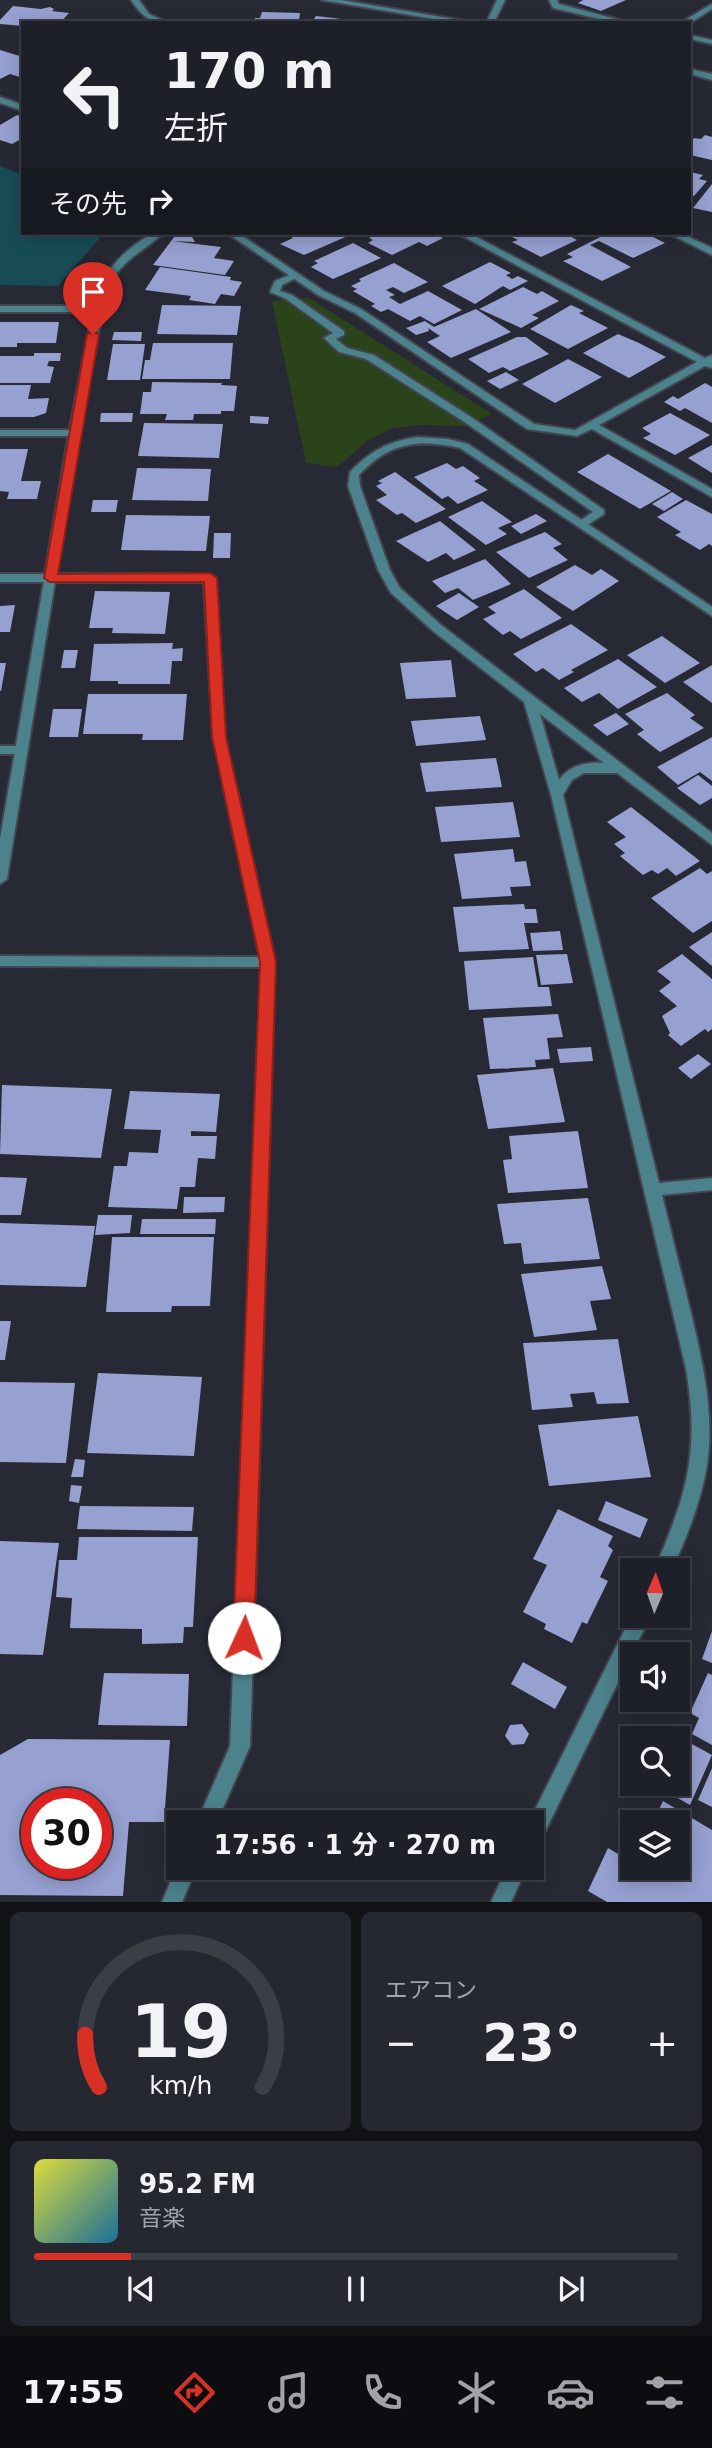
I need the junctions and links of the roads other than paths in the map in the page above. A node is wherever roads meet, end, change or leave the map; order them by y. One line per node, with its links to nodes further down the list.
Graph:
1 (135, 0): 6 (street)
2 (327, 0): 7 (street)
3 (501, 0): 8 (street)
4 (553, 0): 9 (street)
5 (712, 6): 10 (street)
6 (160, 21)
7 (461, 21)
8 (491, 21)
9 (619, 21)
10 (687, 21)
11 (691, 37): 12 (street)
12 (712, 42)
13 (691, 72): 14 (street)
14 (712, 77)
15 (0, 100): 16 (street)
16 (21, 107)
17 (156, 235): 24 (street)
18 (235, 235): 22 (street)
19 (466, 235): 25 (street)
20 (677, 235): 21 (street)
21 (712, 252)
22 (295, 276): 26 (street); 30 (street)
23 (0, 309): 24 (street)
24 (98, 309): 28 (street)
25 (710, 361): 26 (street)
26 (592, 425): 29 (street)
27 (0, 433): 28 (street)
28 (75, 433): 32 (street)
29 (712, 494)
30 (582, 524): 33 (street); 34 (street)
31 (0, 578): 32 (street)
32 (50, 578): 36 (street); 42 (street)
33 (712, 612)
34 (530, 700): 37 (street); 38 (street)
35 (0, 750): 36 (street)
36 (22, 750): 40 (street)
37 (620, 770): 38 (street); 39 (street)
38 (557, 795): 44 (street)
39 (712, 840)
40 (0, 879)
41 (0, 961): 42 (street)
42 (268, 962): 47 (street)
43 (712, 1184): 44 (street)
44 (653, 1190): 45 (street)
45 (668, 1558)
46 (636, 1628): 48 (street)
47 (212, 1810)
48 (544, 1813)
49 (181, 1880): 51 (street)
50 (511, 1880): 52 (street)
51 (172, 1902)
52 (501, 1902)

